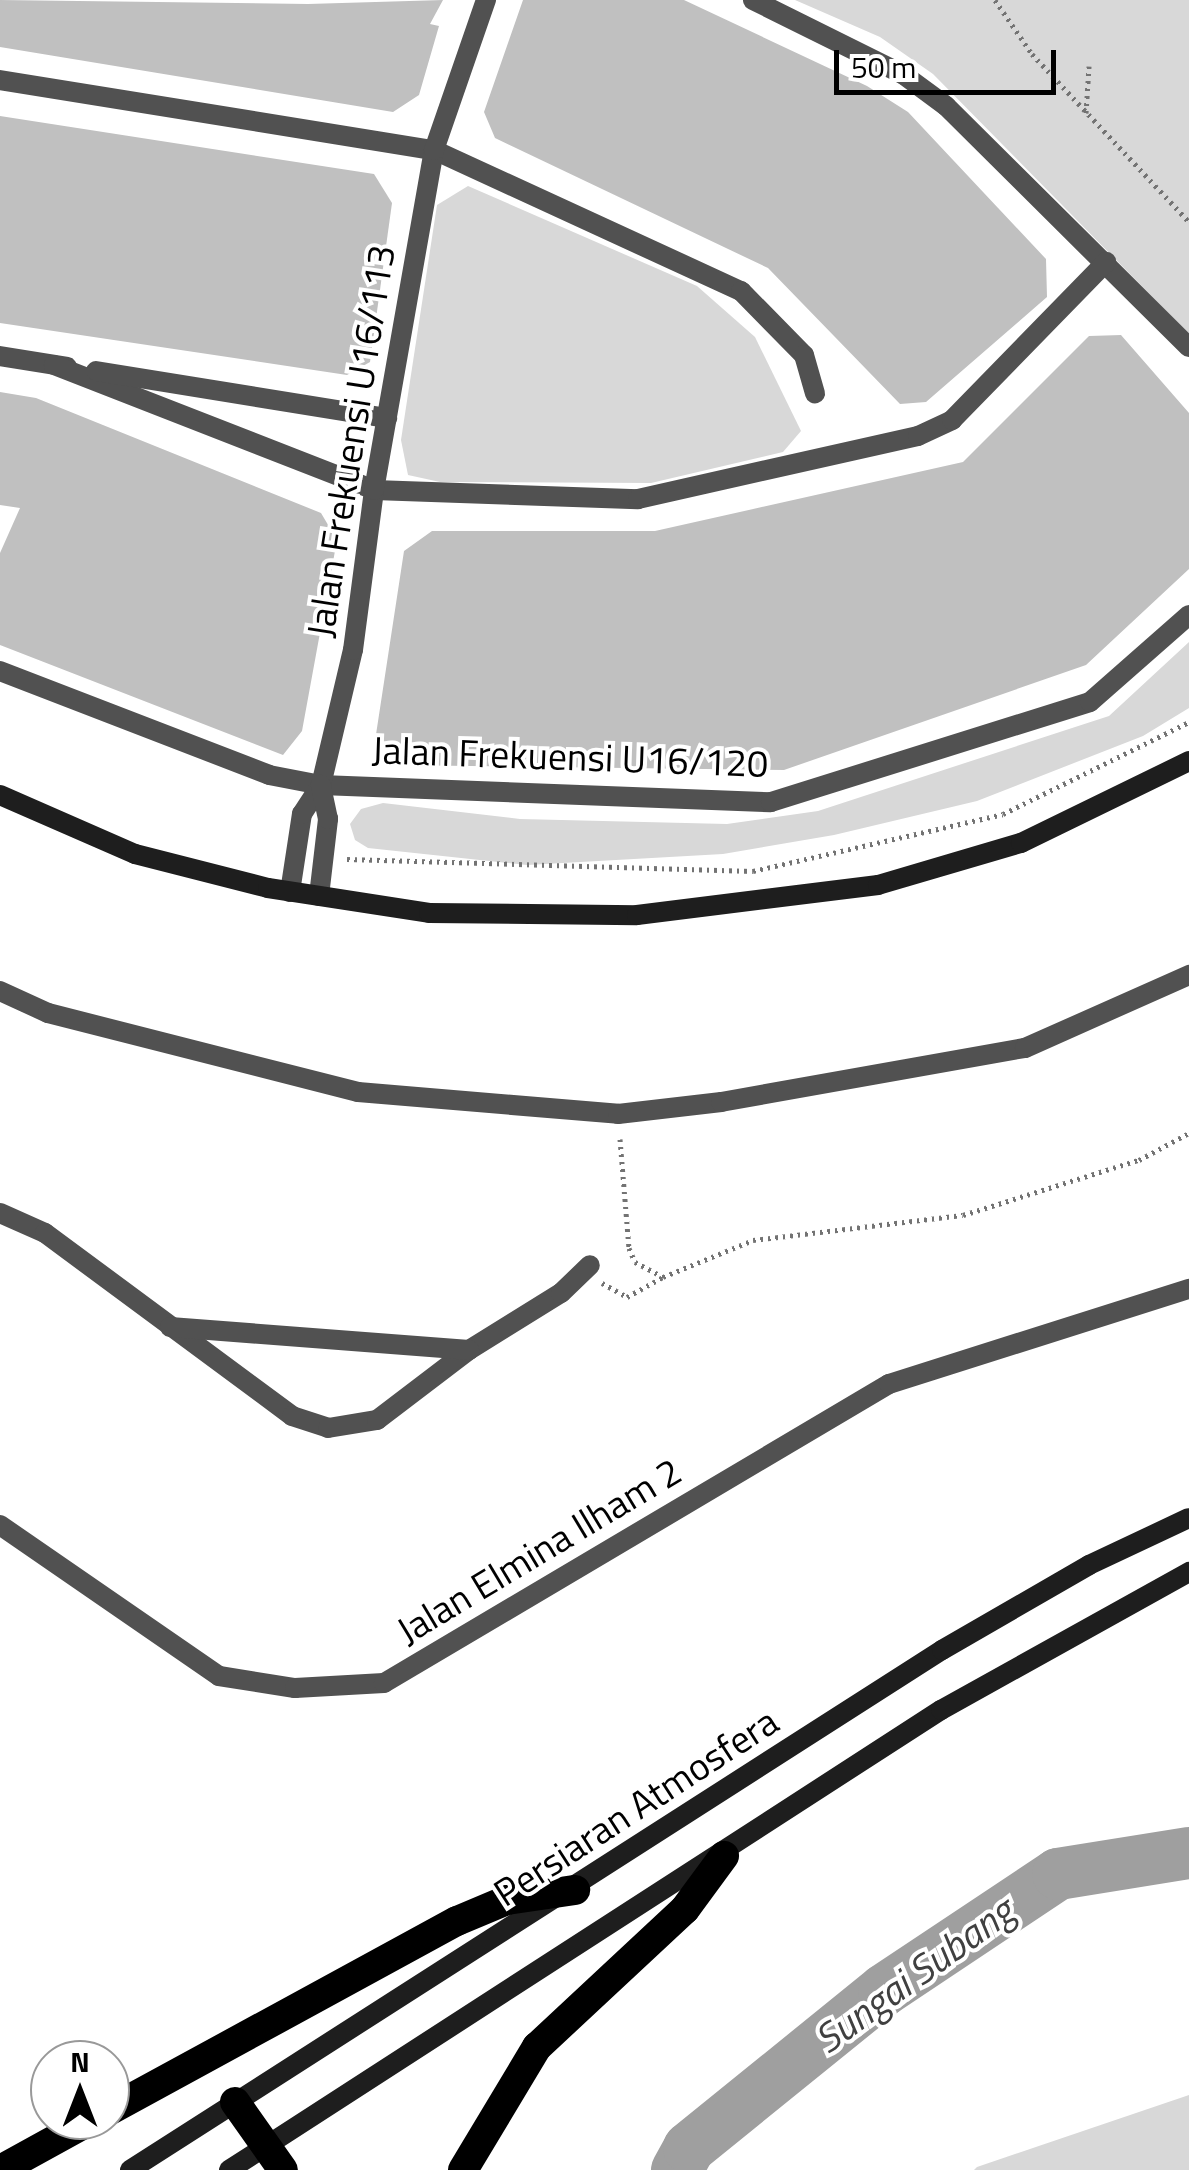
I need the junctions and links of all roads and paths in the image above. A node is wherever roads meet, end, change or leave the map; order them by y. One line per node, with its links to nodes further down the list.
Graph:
1 (486, 0): 7 (street, Jalan Frekuensi U16/113)
2 (753, 0): 9 (street)
3 (995, 0): 6 (path)
4 (1089, 66): 6 (path)
5 (0, 80): 7 (street)
6 (1086, 114): 8 (path)
7 (434, 150): 13 (street); 14 (street, Jalan Frekuensi U16/113)
8 (1189, 222)
9 (1106, 262): 10 (street); 15 (street)
10 (1189, 347)
11 (0, 356): 12 (street)
12 (54, 365): 14 (street); 15 (street)
13 (815, 393)
14 (388, 418): 15 (street, Jalan Frekuensi U16/113)
15 (374, 490): 20 (street, Jalan Frekuensi U16/113)
16 (1189, 615): 20 (street, Jalan Frekuensi U16/120)
17 (0, 671): 20 (street, Jalan Frekuensi U16/120)
18 (1189, 722): 22 (path)
19 (1189, 762): 24 (main road)
20 (321, 785): 22 (street); 23 (street, Jalan Frekuensi U16/113)
21 (0, 795): 23 (main road)
22 (324, 855): 24 (street)
23 (290, 892): 24 (main road)
24 (319, 896)
25 (1189, 976): 27 (street)
26 (0, 991): 27 (street)
27 (618, 1114): 32 (path)
28 (1189, 1133): 32 (path)
29 (0, 1214): 35 (street)
30 (590, 1266): 32 (path); 36 (street)
31 (1189, 1276): 34 (street, Jalan Elmina Ilham 2)
32 (663, 1277)
33 (1189, 1290): 34 (street, Jalan Elmina Ilham 2)
34 (1124, 1308): 38 (street, Jalan Elmina Ilham 2)
35 (168, 1327): 36 (street); 36 (street)
36 (470, 1350)
37 (1189, 1518): 41 (main road, Persiaran Atmosfera)
38 (0, 1525)
39 (1189, 1572): 40 (main road)
40 (724, 1856): 45 (main road); 49 (highway)
41 (575, 1890): 42 (highway); 43 (main road, Persiaran Atmosfera)
42 (130, 2099)
43 (235, 2102): 45 (highway); 47 (main road, Persiaran Atmosfera)
44 (55, 2140): 46 (highway)
45 (275, 2158): 48 (main road)
46 (0, 2170)
47 (130, 2170)
48 (229, 2170)
49 (463, 2170)

